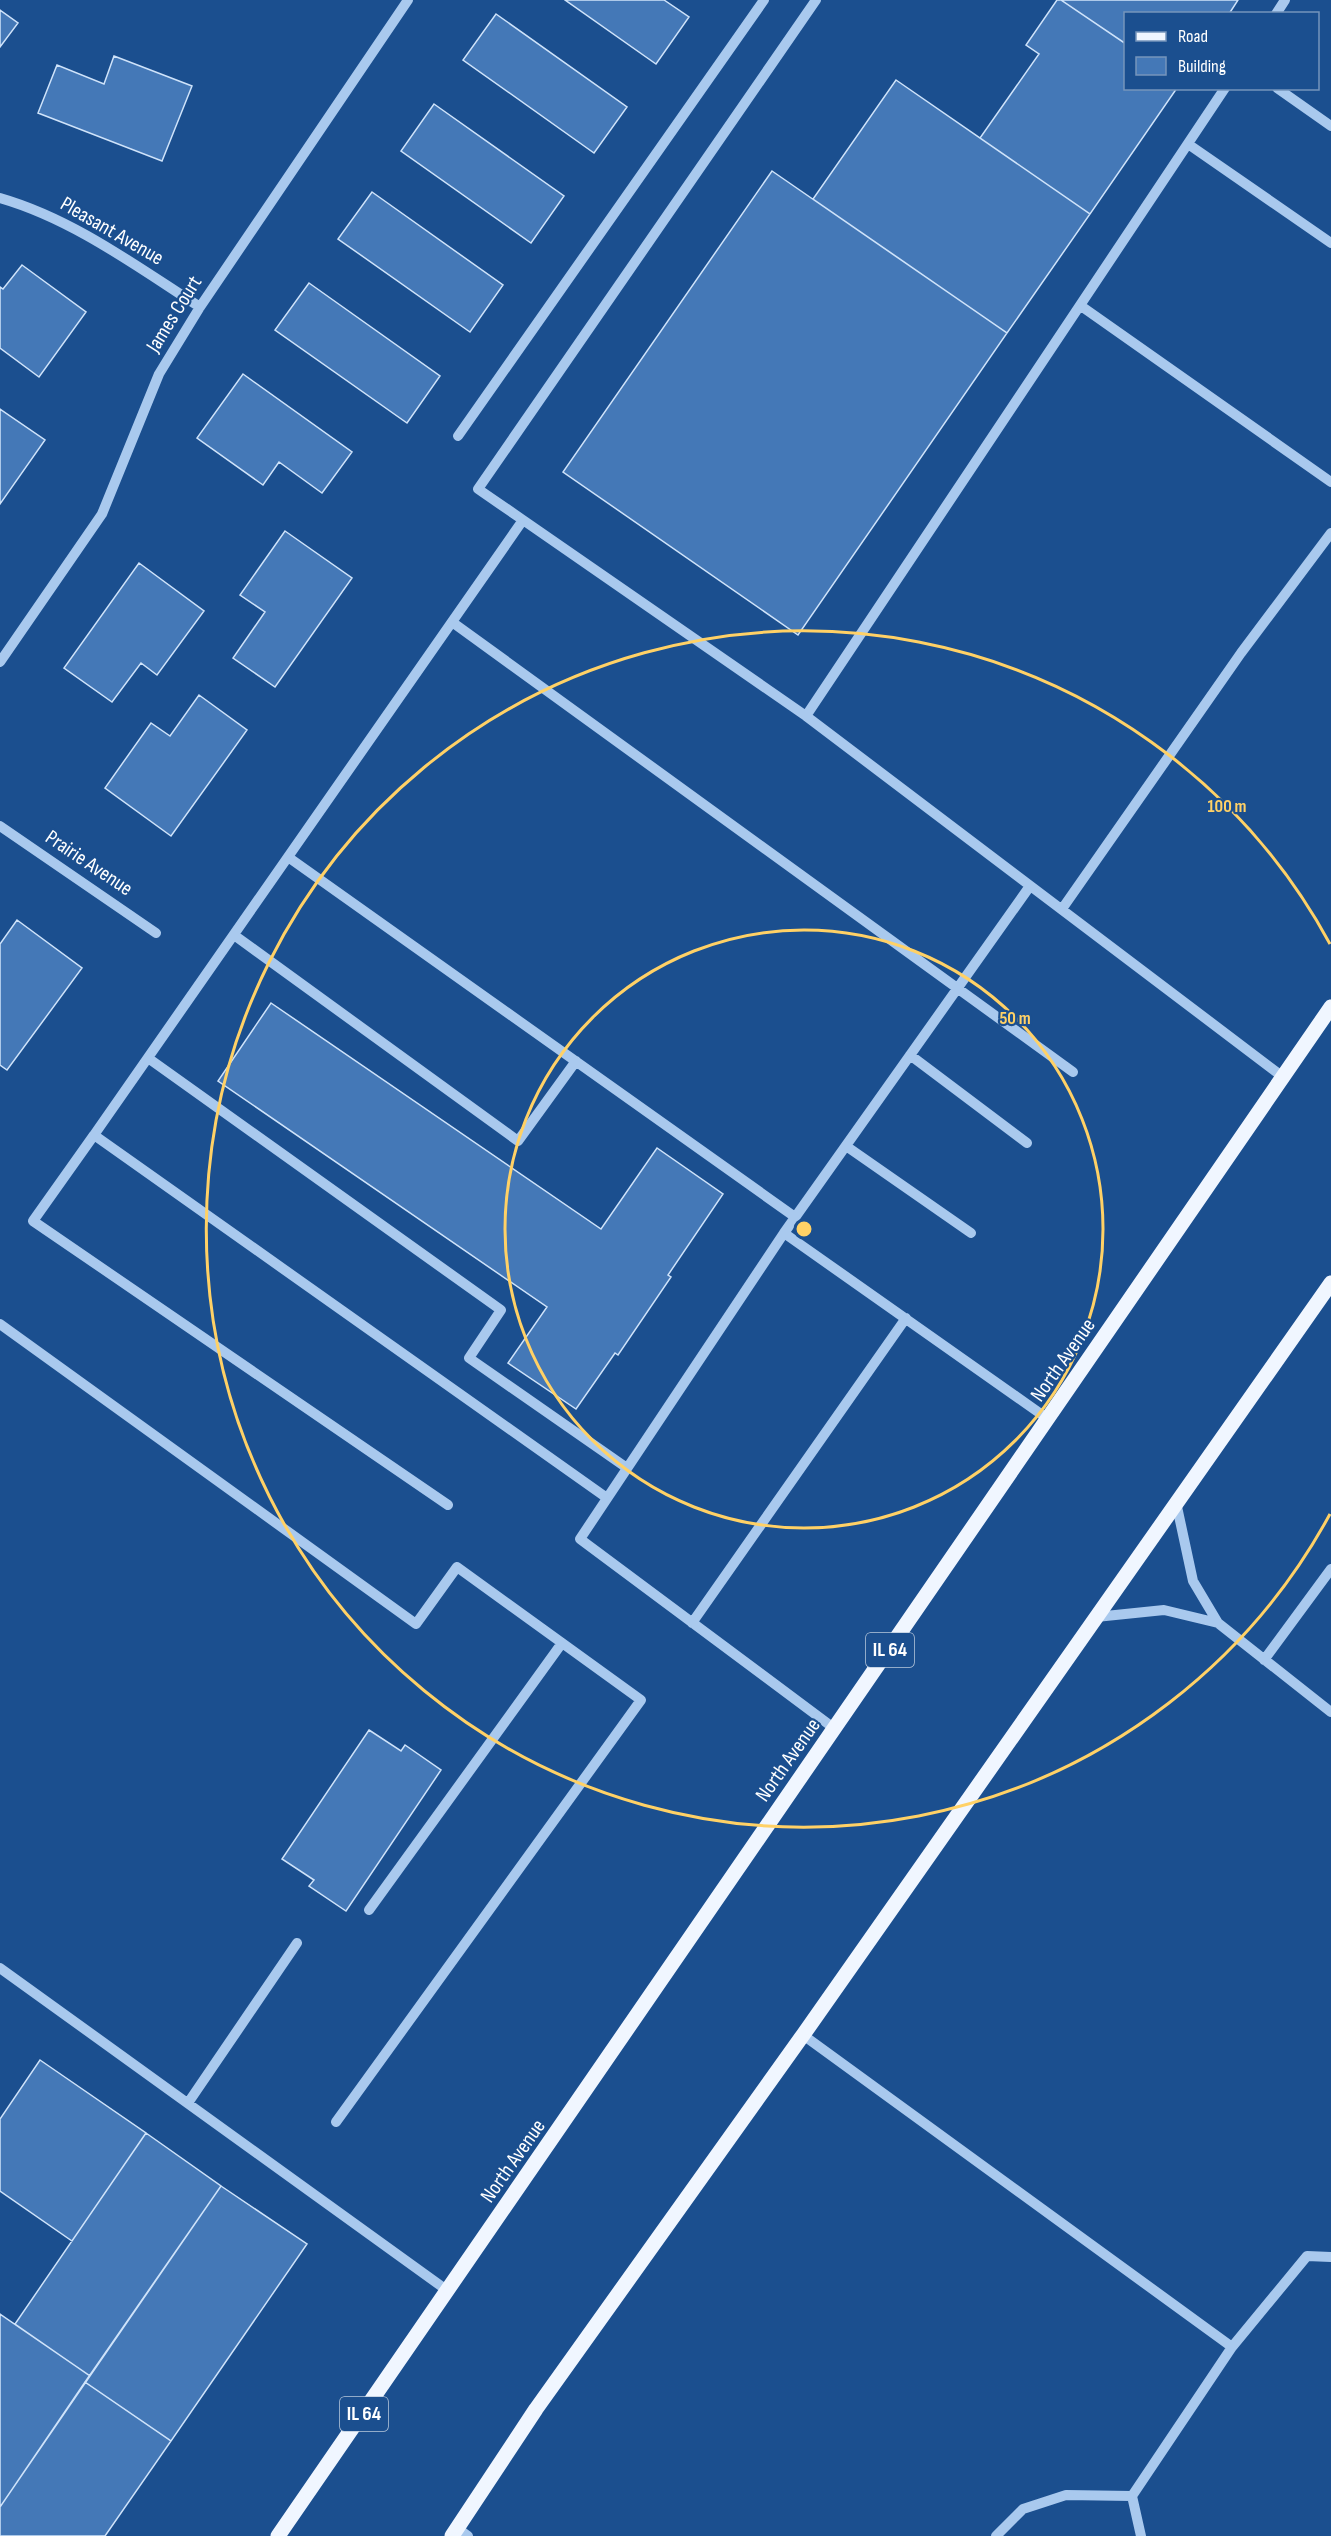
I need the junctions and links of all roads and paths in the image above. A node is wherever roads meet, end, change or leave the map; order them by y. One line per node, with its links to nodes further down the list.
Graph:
1 (408, 0): 11 (street, James Court)
2 (764, 0): 12 (street)
3 (816, 0): 14 (street)
4 (1224, 90): 7 (street)
5 (1280, 90): 6 (street)
6 (1331, 126)
7 (1188, 144): 9 (street); 10 (street)
8 (0, 198): 11 (street, Pleasant Avenue)
9 (1331, 243)
10 (1081, 306): 13 (street); 18 (street)
11 (200, 307): 17 (street, James Court)
12 (458, 436)
13 (1331, 482)
14 (523, 520): 16 (street); 18 (street)
15 (1331, 533): 22 (street)
16 (452, 622): 20 (street); 25 (street)
17 (0, 662)
18 (806, 716): 21 (street)
19 (0, 826): 23 (street, Prairie Avenue)
20 (288, 857): 24 (street); 29 (street)
21 (1030, 886): 22 (street); 25 (street)
22 (1062, 909): 31 (street)
23 (156, 933)
24 (234, 935): 28 (street); 29 (street)
25 (958, 989): 27 (street); 30 (street)
26 (1331, 1007): 31 (main road, North Avenue / IL 64)
27 (910, 1055): 33 (street); 34 (street)
28 (148, 1058): 32 (street); 42 (street)
29 (576, 1061): 35 (street)
30 (1073, 1072)
31 (1283, 1077): 41 (main road, North Avenue / IL 64)
32 (94, 1135): 43 (street); 45 (street)
33 (1027, 1143)
34 (846, 1146): 35 (street); 37 (street)
35 (795, 1217): 36 (street)
36 (784, 1233): 39 (street); 42 (street)
37 (971, 1233)
38 (1331, 1283): 44 (main road)
39 (906, 1318): 41 (street); 48 (street)
40 (0, 1324): 50 (street)
41 (1048, 1419): 53 (main road, North Avenue / IL 64)
42 (627, 1468): 43 (street)
43 (607, 1498): 48 (street)
44 (1176, 1502): 47 (main road); 49 (street)
45 (448, 1505)
46 (1331, 1569): 51 (street)
47 (1096, 1617): 49 (street); 57 (main road)
48 (692, 1623): 53 (street)
49 (1218, 1623): 51 (street)
50 (562, 1643): 54 (street); 59 (street)
51 (1264, 1660): 52 (street)
52 (1331, 1712)
53 (835, 1729): 61 (main road, North Avenue / IL 64)
54 (369, 1910)
55 (297, 1943): 58 (street)
56 (0, 1968): 58 (street)
57 (803, 2035): 62 (street); 64 (main road)
58 (188, 2103): 61 (street)
59 (336, 2122)
60 (1331, 2257): 62 (street)
61 (448, 2291): 65 (main road, North Avenue / IL 64)
62 (1232, 2347): 63 (street)
63 (1132, 2496): 66 (street); 67 (street)
64 (459, 2533)
65 (278, 2536)
66 (996, 2536)
67 (1141, 2536)

